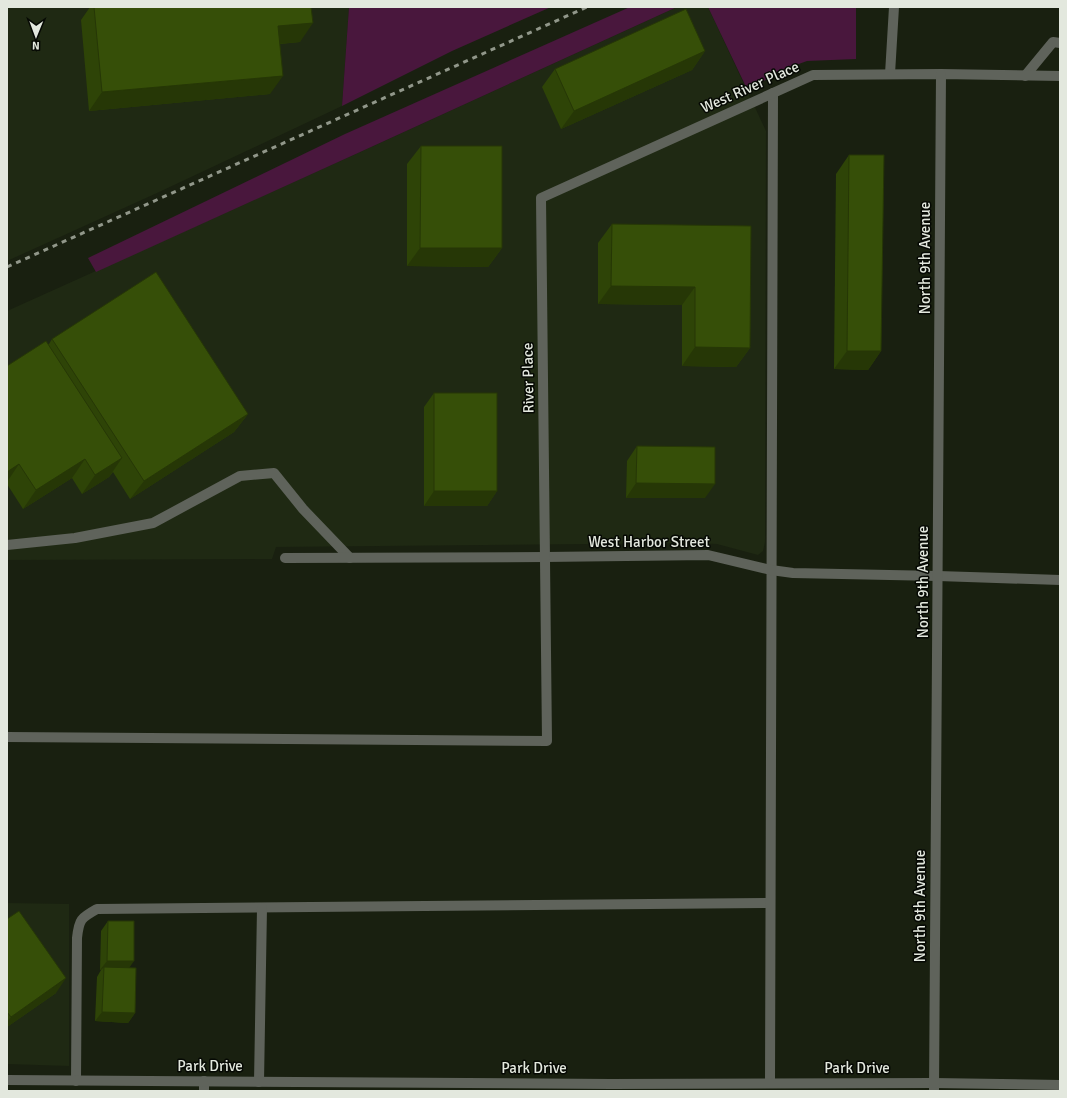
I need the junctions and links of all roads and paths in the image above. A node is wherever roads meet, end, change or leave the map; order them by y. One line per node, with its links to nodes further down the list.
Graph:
1 (894, 7): 3 (street)
2 (1060, 43): 5 (street)
3 (890, 74): 4 (street, West River Place); 7 (street, West River Place)
4 (941, 74): 5 (street, West River Place); 14 (street, North 9th Avenue)
5 (1025, 76): 6 (street, West River Place)
6 (1060, 76)
7 (773, 93): 8 (street, West River Place); 13 (street)
8 (541, 198): 10 (street, River Place)
9 (7, 545): 12 (street)
10 (545, 557): 12 (street, West Harbor Street); 13 (street, West Harbor Street); 16 (street, River Place)
11 (285, 558): 12 (street, West Harbor Street)
12 (350, 558)
13 (771, 570): 14 (street, West Harbor Street); 17 (street)
14 (938, 576): 15 (street, West Harbor Street); 25 (street, North 9th Avenue)
15 (1060, 580)
16 (7, 737)
17 (770, 903): 18 (street); 22 (street)
18 (262, 908): 20 (street); 21 (street)
19 (7, 1080): 20 (street, Park Drive)
20 (76, 1081): 24 (street, Park Drive)
21 (259, 1082): 24 (street, Park Drive); 26 (street, Park Drive)
22 (770, 1084): 25 (street, Park Drive); 26 (street, Park Drive)
23 (1060, 1085): 25 (street, Park Drive)
24 (204, 1086)
25 (934, 1087)
26 (611, 1088)

